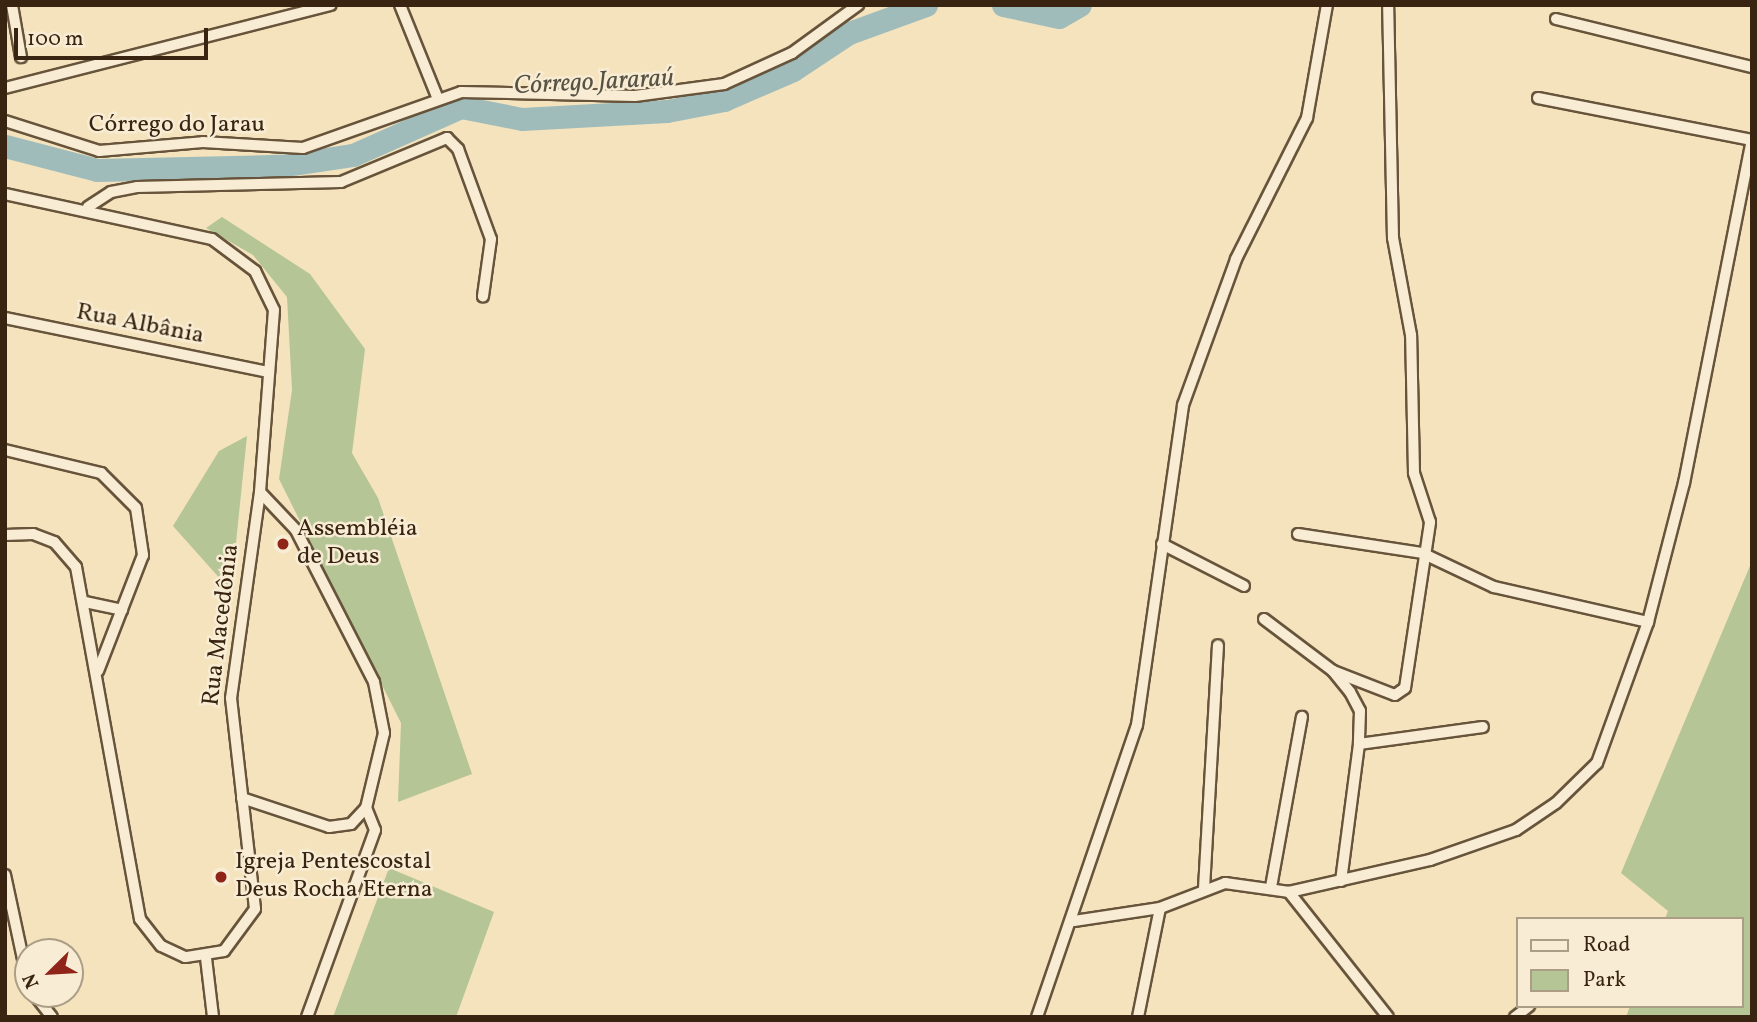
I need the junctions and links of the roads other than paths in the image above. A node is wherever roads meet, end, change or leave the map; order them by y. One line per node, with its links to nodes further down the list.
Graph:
1 (12, 5): 8 (street)
2 (331, 5): 10 (street)
3 (400, 5): 12 (street)
4 (858, 5): 12 (street, Córrego do Jarau)
5 (1327, 5): 24 (street)
6 (1388, 5): 25 (street)
7 (1556, 19): 9 (street)
8 (21, 57)
9 (1752, 67)
10 (5, 88)
11 (1538, 98): 14 (street)
12 (438, 99): 13 (street, Córrego do Jarau)
13 (5, 121)
14 (1752, 140): 30 (street)
15 (5, 194): 16 (street, Rua Macedônia)
16 (88, 207): 17 (street); 19 (street, Rua Macedônia)
17 (483, 296)
18 (5, 318): 19 (street, Rua Albânia)
19 (268, 372): 21 (street, Rua Macedônia)
20 (5, 450): 28 (street)
21 (260, 492): 37 (street, Rua Macedônia); 38 (street)
22 (1298, 534): 25 (street)
23 (5, 535): 27 (street)
24 (1161, 544): 26 (street); 45 (street)
25 (1422, 553): 30 (street); 33 (street)
26 (1244, 586)
27 (85, 602): 28 (street); 32 (street)
28 (122, 610): 32 (street)
29 (1264, 620): 33 (street)
30 (1648, 622): 40 (street)
31 (1218, 645): 42 (street)
32 (98, 671): 47 (street)
33 (1333, 671): 36 (street)
34 (1302, 717): 41 (street)
35 (1483, 727): 36 (street)
36 (1359, 744): 40 (street)
37 (242, 798): 38 (street); 47 (street, Rua Macedônia)
38 (366, 808): 49 (street)
39 (5, 875): 46 (street)
40 (1341, 881): 43 (street)
41 (1271, 887): 42 (street); 43 (street)
42 (1204, 888): 44 (street)
43 (1289, 892): 52 (street)
44 (1160, 908): 45 (street); 51 (street)
45 (1074, 921): 50 (street)
46 (19, 938)
47 (206, 958): 48 (street)
48 (213, 1017)
49 (307, 1017)
50 (1037, 1017)
51 (1139, 1017)
52 (1388, 1017)

